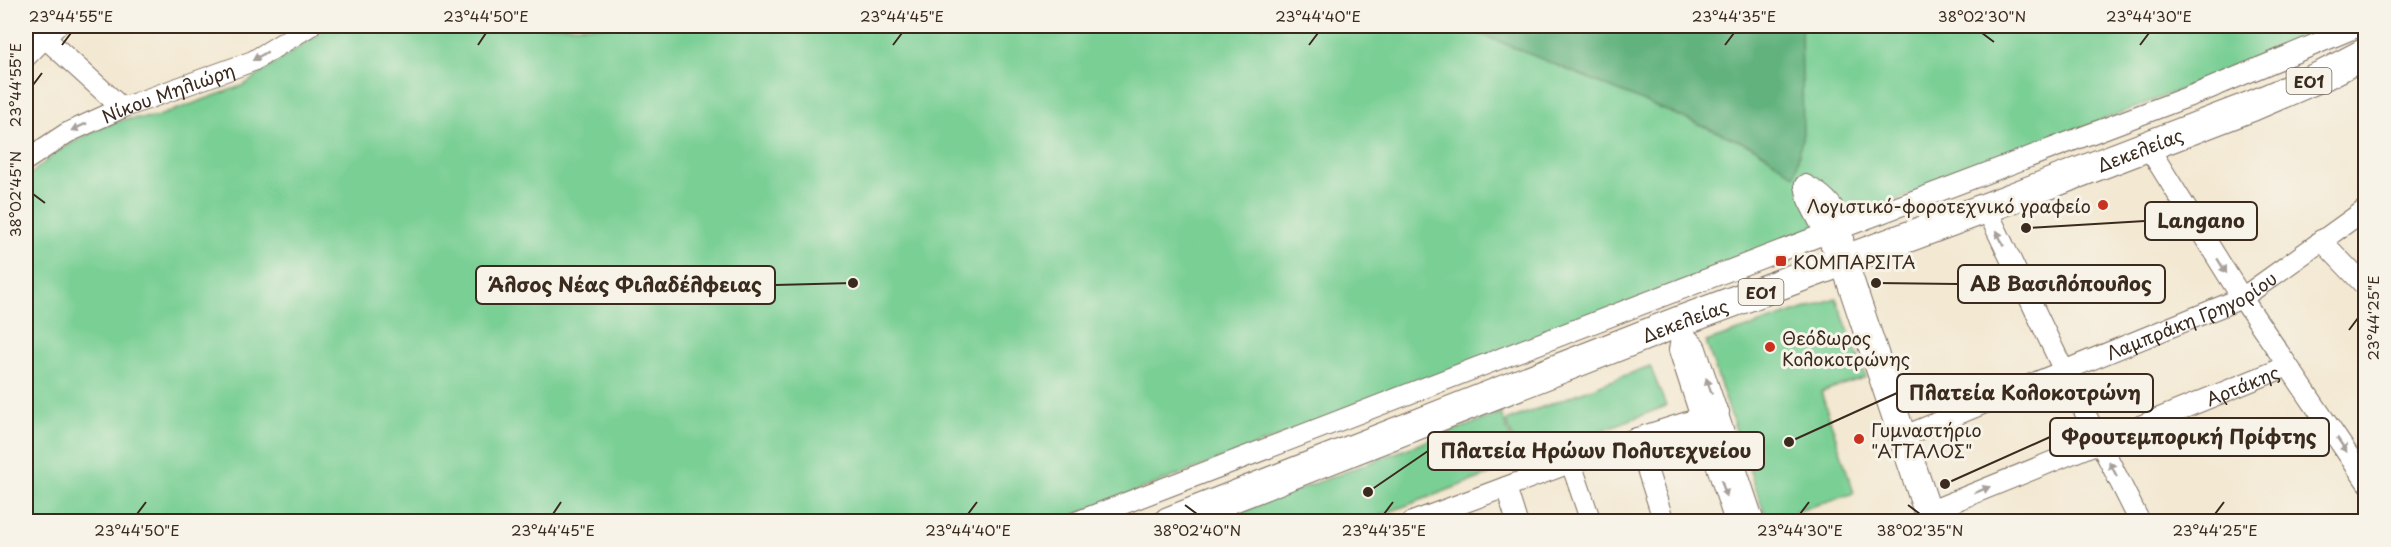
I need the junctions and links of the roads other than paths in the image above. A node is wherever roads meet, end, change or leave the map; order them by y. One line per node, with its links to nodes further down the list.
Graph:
1 (310, 26): 6 (street, Νίκου Μηλιώρη, one-way to 6)
2 (2359, 26): 11 (street)
3 (45, 30): 5 (street); 6 (street)
4 (2366, 53): 7 (main road, Δεκελείας / ΕΟ1)
5 (26, 57)
6 (122, 108): 8 (street, Νίκου Μηλιώρη, one-way to 8)
7 (2147, 145): 9 (main road, Δεκελείας / ΕΟ1); 15 (street, one-way to 15)
8 (26, 160)
9 (1986, 208): 13 (main road, Δεκελείας / ΕΟ1); 18 (street, one-way to 9)
10 (2366, 209): 12 (street, Λαμπράκη Γρηγορίου)
11 (1833, 231): 13 (street); 29 (street)
12 (2321, 240): 14 (street); 15 (street, Λαμπράκη Γρηγορίου)
13 (1844, 262): 16 (main road, Δεκελείας / ΕΟ1); 20 (street)
14 (2366, 287)
15 (2242, 298): 17 (street); 18 (street, Λαμπράκη Γρηγορίου)
16 (1680, 327): 19 (street); 28 (main road, Δεκελείας / ΕΟ1)
17 (2289, 366): 22 (street, Αρτάκης); 24 (street, one-way to 24)
18 (2064, 371): 20 (street, Λαμπράκη Γρηγορίου); 22 (street)
19 (1710, 415): 21 (street); 34 (street, one-way to 34); 35 (street)
20 (1902, 437): 27 (street)
21 (1637, 438): 23 (street); 33 (street)
22 (2100, 444): 27 (street, Αρτάκης, one-way to 22); 36 (street, one-way to 22)
23 (1571, 463): 25 (street); 32 (street)
24 (2366, 481)
25 (1506, 487): 26 (street); 31 (street)
26 (1444, 516): 30 (street)
27 (1929, 517)
28 (1181, 519)
29 (1076, 522)
30 (1412, 522)
31 (1517, 522)
32 (1591, 522)
33 (1664, 522)
34 (1735, 522)
35 (1754, 522)
36 (2140, 522)

